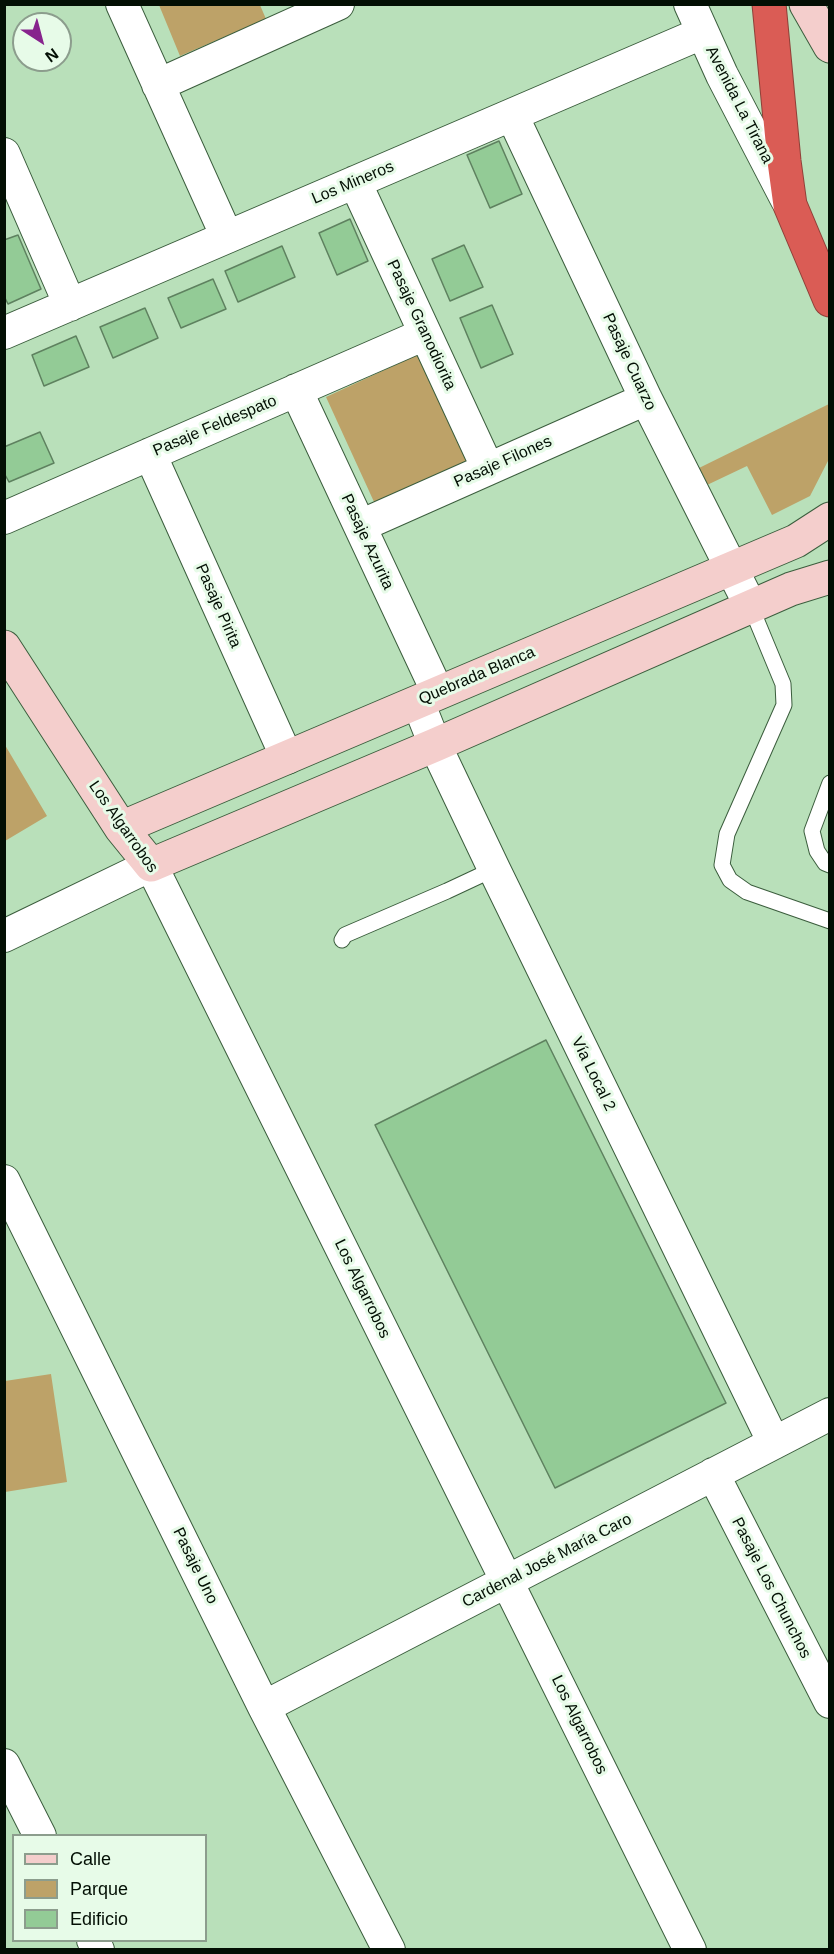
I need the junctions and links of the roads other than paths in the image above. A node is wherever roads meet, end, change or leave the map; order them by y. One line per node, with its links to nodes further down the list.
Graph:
1 (122, 4): 9 (street)
2 (338, 4): 6 (street)
3 (690, 4): 7 (street, Avenida La Tirana)
4 (769, 4): 13 (highway, Avenida La Tirana)
5 (806, 4): 8 (street)
6 (280, 16): 9 (street)
7 (702, 33): 10 (street, Los Mineros); 13 (street, Avenida La Tirana)
8 (830, 45)
9 (158, 85): 14 (street)
10 (513, 115): 12 (street, Los Mineros); 20 (street, Pasaje Cuarzo)
11 (4, 154): 16 (street)
12 (355, 182): 14 (street, Los Mineros); 18 (street, Pasaje Granodiorita)
13 (790, 205): 15 (highway, Avenida La Tirana)
14 (227, 237): 16 (street, Los Mineros)
15 (830, 300)
16 (70, 305): 17 (street, Los Mineros)
17 (4, 333)
18 (425, 334): 19 (street, Pasaje Feldespato); 22 (street, Pasaje Granodiorita)
19 (296, 390): 21 (street, Pasaje Feldespato); 25 (street, Pasaje Azurita)
20 (646, 399): 22 (street, Pasaje Filones); 26 (street, Pasaje Cuarzo)
21 (150, 454): 23 (street, Pasaje Feldespato); 32 (street, Pasaje Pirita)
22 (488, 469): 25 (street, Pasaje Filones)
23 (4, 518)
24 (830, 519): 26 (street, Quebrada Blanca)
25 (360, 526): 30 (street, Pasaje Azurita)
26 (731, 568): 28 (street, Pasaje Cuarzo); 30 (street, Quebrada Blanca)
27 (830, 577): 28 (street)
28 (751, 607): 31 (street); 38 (lane)
29 (4, 647): 34 (street, Los Algarrobos)
30 (428, 697): 31 (street, Vía Local 2); 32 (street, Quebrada Blanca)
31 (435, 745): 35 (street); 37 (street, Vía Local 2)
32 (287, 758): 34 (street, Quebrada Blanca)
33 (830, 783): 36 (lane)
34 (121, 828): 35 (street, Los Algarrobos)
35 (151, 865): 39 (street); 45 (street, Los Algarrobos)
36 (830, 866)
37 (494, 869): 40 (lane); 43 (street, Vía Local 2)
38 (830, 921)
39 (4, 936)
40 (342, 940)
41 (4, 1181): 47 (street, Pasaje Uno)
42 (830, 1414): 43 (street, Cardenal José María Caro)
43 (774, 1443): 44 (street, Cardenal José María Caro)
44 (713, 1474): 45 (street, Cardenal José María Caro); 46 (street, Pasaje Los Chunchos)
45 (507, 1581): 47 (street, Cardenal José María Caro); 51 (street, Los Algarrobos)
46 (830, 1702)
47 (264, 1707): 50 (street, Pasaje Uno)
48 (4, 1765): 49 (street)
49 (39, 1834)
50 (389, 1950)
51 (690, 1950)

